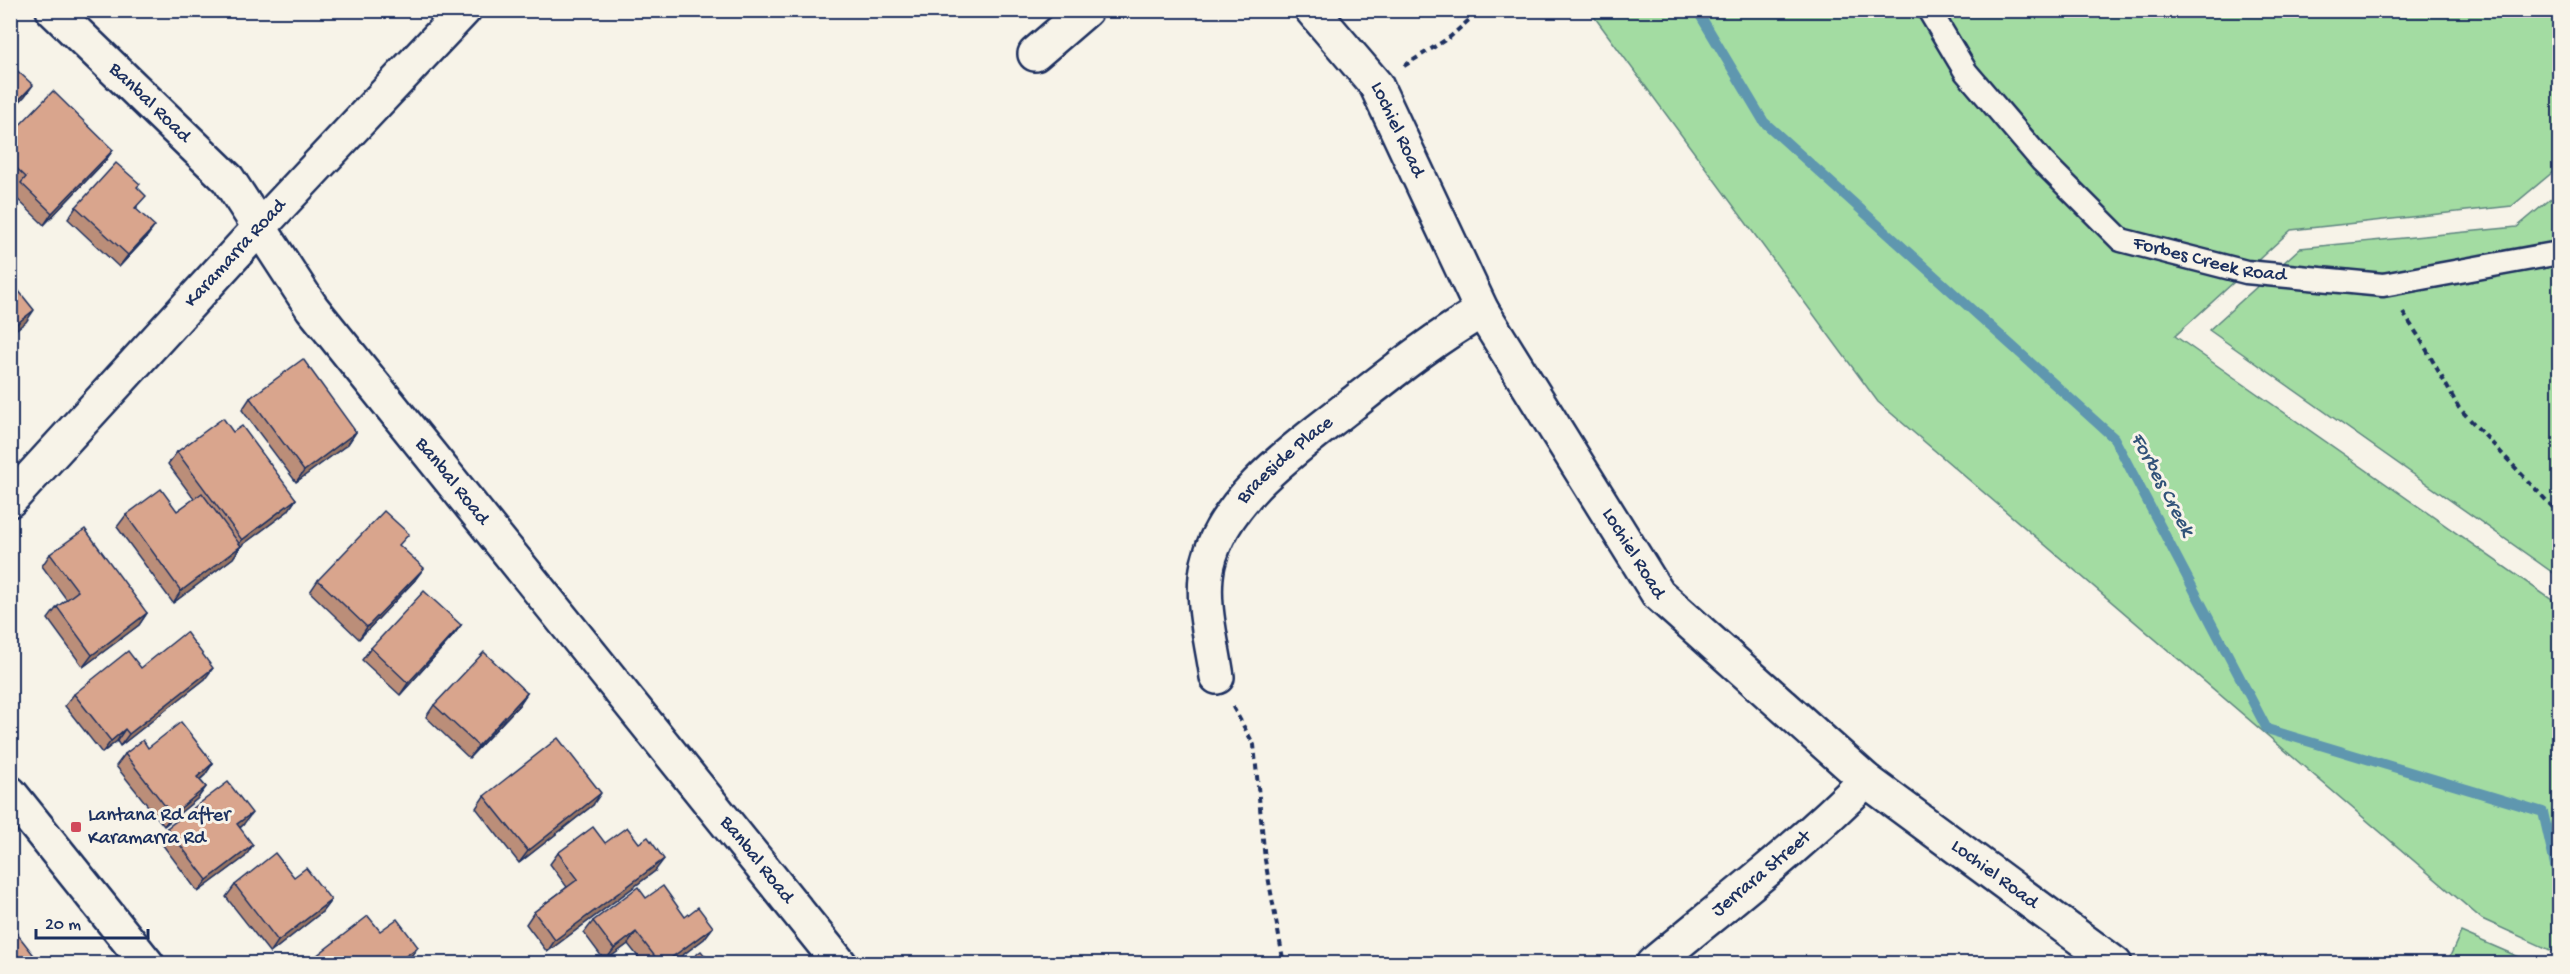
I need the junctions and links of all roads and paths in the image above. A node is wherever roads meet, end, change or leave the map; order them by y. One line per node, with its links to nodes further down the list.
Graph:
1 (53, 10): 9 (street, Banbal Road)
2 (464, 10): 9 (street, Karamarra Road)
3 (1086, 10): 7 (street)
4 (1312, 10): 8 (street, Lochiel Road)
5 (1480, 10): 8 (path)
6 (1929, 10): 11 (lane, Forbes Creek Road)
7 (1035, 54)
8 (1376, 85): 12 (street, Lochiel Road)
9 (258, 229): 13 (street, Karamarra Road); 19 (street, Banbal Road)
10 (2559, 253): 11 (lane, Forbes Creek Road)
11 (2384, 285): 14 (path)
12 (1482, 311): 15 (street, Braeside Place); 16 (street, Lochiel Road)
13 (10, 500)
14 (2559, 515)
15 (1217, 677): 20 (path)
16 (1866, 780): 21 (street, Jerrara Street); 22 (street, Lochiel Road)
17 (10, 793): 18 (street)
18 (147, 963)
19 (840, 963)
20 (1284, 963)
21 (1653, 963)
22 (2115, 963)

